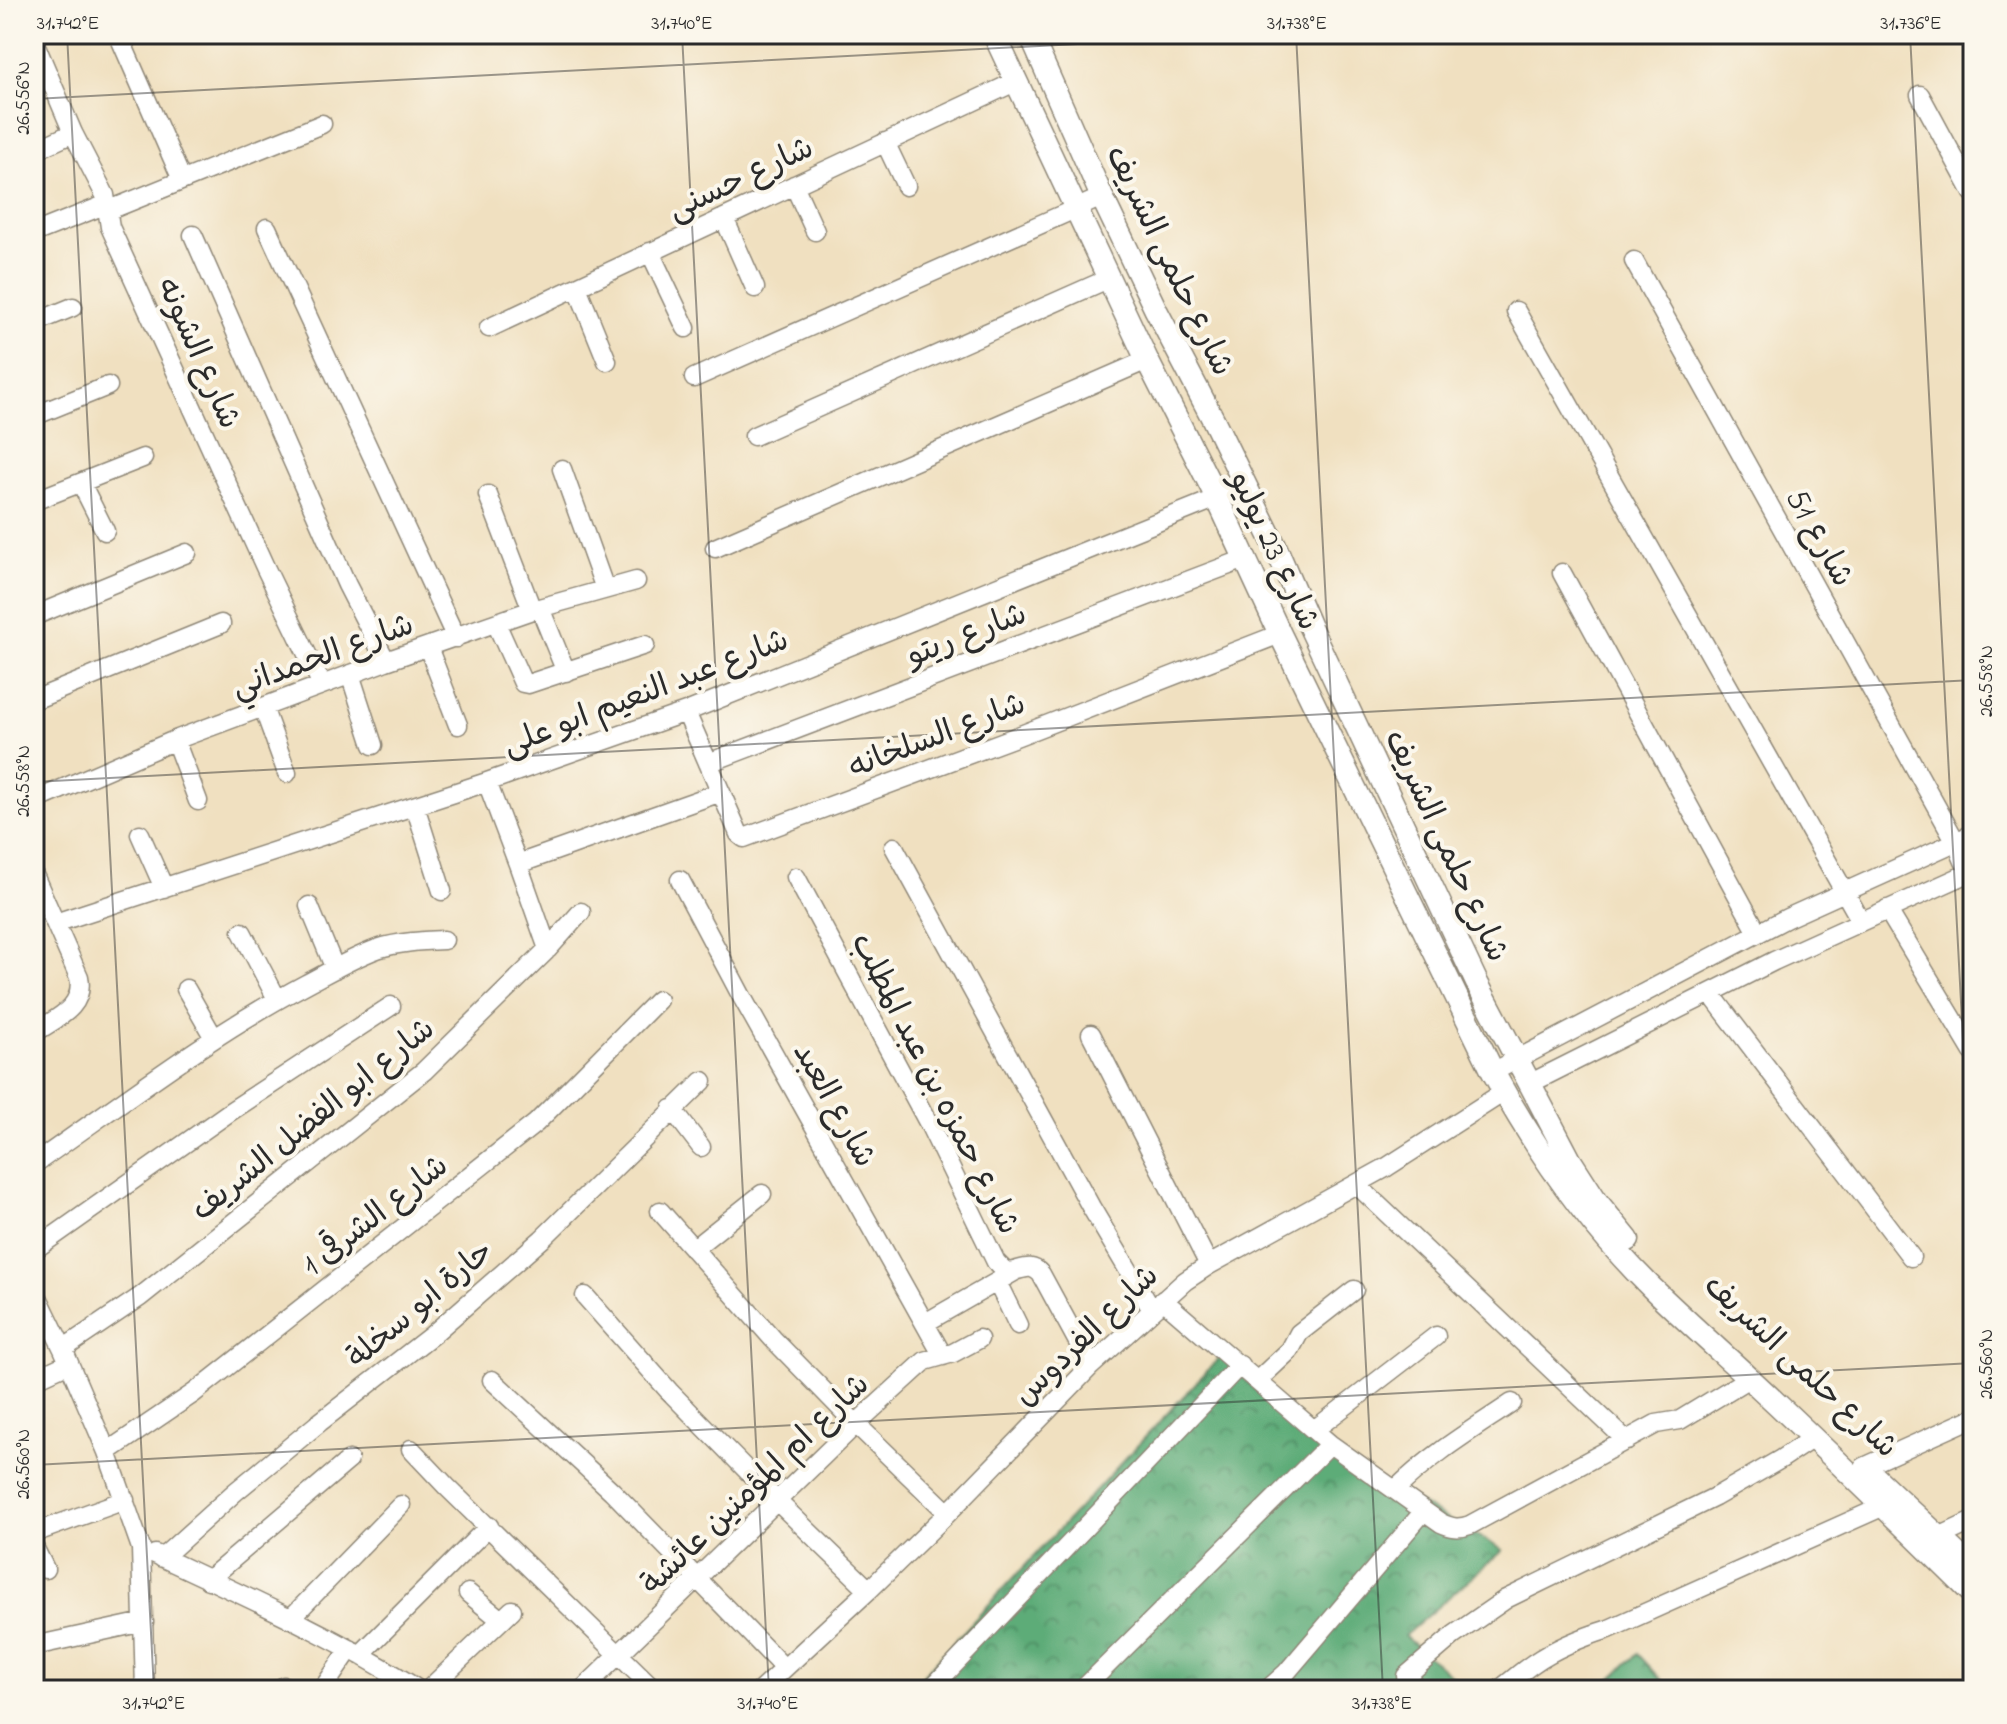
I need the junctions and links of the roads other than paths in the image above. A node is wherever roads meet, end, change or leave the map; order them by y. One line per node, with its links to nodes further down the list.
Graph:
1 (118, 34): 11 (street)
2 (994, 34): 5 (street, شارع 23 يوليو)
3 (1030, 34): 15 (street, شارع حلمى الشريف)
4 (36, 50): 8 (street, شارع الشونه)
5 (1017, 81): 9 (street, شارع حسنى); 17 (street, شارع 23 يوليو)
6 (1920, 95): 14 (street)
7 (322, 124): 11 (street)
8 (73, 133): 10 (street); 16 (street, شارع الشونه)
9 (885, 142): 12 (street, شارع حسنى); 13 (street)
10 (34, 151)
11 (182, 180): 16 (street)
12 (794, 185): 18 (street, شارع حسنى); 20 (street)
13 (906, 186)
14 (1973, 193)
15 (1102, 197): 17 (street); 42 (street, شارع حلمى الشريف)
16 (107, 207): 21 (street); 64 (street, شارع الشونه)
17 (1077, 209): 25 (street, شارع 23 يوليو); 35 (street)
18 (724, 218): 23 (street, شارع حسنى); 27 (street)
19 (267, 228): 58 (street)
20 (815, 231)
21 (34, 233)
22 (193, 235): 61 (street)
23 (650, 252): 26 (street, شارع حسنى); 32 (street)
24 (1634, 261): 79 (street, شارع 51)
25 (1110, 278): 33 (street, شارع 23 يوليو); 38 (street)
26 (577, 287): 31 (street, شارع حسنى); 34 (street)
27 (755, 288)
28 (73, 307): 30 (street)
29 (1516, 311): 88 (street)
30 (34, 323)
31 (489, 328)
32 (686, 328)
33 (1147, 360): 44 (street, شارع 23 يوليو); 47 (street)
34 (607, 361)
35 (694, 378)
36 (108, 386): 37 (street)
37 (34, 416)
38 (754, 436)
39 (143, 458): 41 (street)
40 (562, 469): 52 (street)
41 (81, 483): 45 (street); 46 (street)
42 (1245, 484): 44 (street, شارع عبد النعيم ابو على); 109 (street, شارع حلمى الشريف)
43 (488, 495): 53 (street)
44 (1217, 498): 49 (street, شارع 23 يوليو); 67 (street, شارع عبد النعيم ابو على)
45 (34, 501)
46 (105, 531)
47 (715, 548)
48 (187, 553): 54 (street)
49 (1245, 559): 57 (street, شارع 23 يوليو); 71 (street, شارع ريتو)
50 (1562, 573): 96 (street)
51 (636, 581): 52 (street, شارع الحمداني)
52 (605, 589): 53 (street, شارع الحمداني)
53 (536, 609): 55 (street, شارع الحمداني); 62 (street)
54 (34, 616)
55 (496, 623): 58 (street, شارع الحمداني); 62 (street)
56 (221, 624): 65 (street)
57 (1280, 634): 74 (street, شارع السلخانه); 110 (street, شارع 23 يوليو)
58 (456, 638): 60 (street, شارع الحمداني)
59 (645, 645): 62 (street)
60 (428, 647): 61 (street, شارع الحمداني); 68 (street)
61 (386, 661): 63 (street, شارع الحمداني)
62 (566, 672)
63 (350, 674): 64 (street, شارع الحمداني); 70 (street)
64 (322, 685): 66 (street, شارع الحمداني)
65 (34, 700)
66 (263, 707): 69 (street, شارع الحمداني); 72 (street)
67 (686, 712): 71 (street, شارع السلخانه); 73 (street, شارع عبد النعيم ابو على)
68 (458, 725)
69 (175, 740): 75 (street, شارع الحمداني); 76 (street)
70 (373, 745)
71 (708, 763): 74 (street, شارع السلخانه)
72 (287, 773)
73 (487, 782): 77 (street, شارع عبد النعيم ابو على); 81 (street)
74 (721, 792): 81 (street)
75 (34, 801)
76 (198, 801)
77 (415, 806): 86 (street, شارع عبد النعيم ابو على); 87 (street)
78 (140, 834): 86 (street)
79 (1965, 838): 82 (street, شارع 51); 88 (street)
80 (894, 847): 130 (street)
81 (518, 864): 98 (street)
82 (1971, 872): 91 (street)
83 (34, 875): 89 (street)
84 (796, 877): 126 (street, شارع حمزه بن عبد المطلب)
85 (680, 880): 131 (street, شارع العبد)
86 (164, 888): 94 (street, شارع عبد النعيم ابو على)
87 (442, 891)
88 (1844, 891): 93 (street); 96 (street)
89 (39, 902): 94 (street)
90 (309, 906): 99 (street)
91 (1887, 909): 93 (street); 108 (street)
92 (581, 912): 98 (street, شارع ابو الفضل الشريف)
93 (1861, 921): 101 (street)
94 (55, 923): 105 (street)
95 (242, 932): 102 (street)
96 (1758, 933): 109 (street)
97 (444, 940): 99 (street)
98 (548, 949): 135 (street, شارع ابو الفضل الشريف)
99 (335, 969): 102 (street)
100 (186, 989): 107 (street)
101 (1711, 994): 112 (street); 124 (street)
102 (277, 999): 107 (street)
103 (658, 1000): 151 (street, شارع الشرقى 1)
104 (391, 1006): 123 (street)
105 (34, 1033)
106 (1091, 1034): 125 (street)
107 (214, 1038): 118 (street)
108 (1973, 1052)
109 (1518, 1060): 110 (street); 112 (street, شارع حلمى الشريف)
110 (1493, 1072): 113 (street, شارع 23 يوليو)
111 (703, 1081): 115 (street, حارة ابو سخلة)
112 (1531, 1083): 114 (street, شارع حلمى الشريف)
113 (1504, 1092): 116 (street, شارع حلمى الشريف); 119 (street, شارع الفردوس)
114 (1542, 1107): 116 (street); 153 (street, شارع حلمى الشريف)
115 (672, 1109): 117 (street); 167 (street, حارة ابو سخلة)
116 (1521, 1120): 139 (street, شارع حلمى الشريف)
117 (701, 1147)
118 (34, 1164)
119 (1356, 1184): 125 (street, شارع الفردوس); 148 (street)
120 (762, 1194): 122 (street)
121 (660, 1211): 122 (street)
122 (693, 1249): 145 (street)
123 (34, 1250)
124 (1911, 1257)
125 (1209, 1265): 130 (street, شارع الفردوس)
126 (1006, 1277): 131 (street); 132 (street); 138 (street, شارع حمزه بن عبد المطلب)
127 (34, 1289): 135 (street)
128 (1354, 1290): 142 (street)
129 (585, 1296): 156 (street)
130 (1158, 1305): 137 (street); 138 (street, شارع الفردوس)
131 (925, 1323): 136 (street, شارع العبد)
132 (1018, 1325)
133 (1436, 1336): 146 (street)
134 (979, 1339): 136 (street, شارع ام المؤمنين عائشة)
135 (66, 1356): 140 (street, شارع ابو الفضل الشريف); 151 (street)
136 (943, 1356): 145 (street, شارع ام المؤمنين عائشة)
137 (1240, 1365): 142 (street); 191 (street)
138 (1091, 1366): 160 (street, شارع الفردوس)
139 (1749, 1378): 147 (street, شارع حلمى الشريف); 148 (street)
140 (34, 1379)
141 (492, 1380): 170 (street)
142 (1257, 1381): 146 (street)
143 (1512, 1403): 154 (street)
144 (1973, 1418): 153 (street)
145 (856, 1424): 156 (street, شارع ام المؤمنين عائشة); 160 (street)
146 (1314, 1430): 149 (street)
147 (1813, 1438): 158 (street, شارع حلمى الشريف); 181 (street)
148 (1627, 1441): 159 (street)
149 (1330, 1444): 154 (street); 192 (street)
150 (411, 1449): 162 (street)
151 (107, 1452): 155 (street)
152 (349, 1460): 171 (street)
153 (1864, 1467): 164 (street, شارع حلمى الشريف)
154 (1395, 1490): 159 (street)
155 (125, 1500): 163 (street); 166 (street)
156 (778, 1502): 170 (street, شارع ام المؤمنين عائشة); 172 (street)
157 (401, 1505): 175 (street)
158 (1884, 1506): 174 (street, شارع حلمى الشريف); 194 (street)
159 (1424, 1511): 193 (street)
160 (948, 1513): 172 (street, شارع الفردوس)
161 (1973, 1521): 164 (street)
162 (489, 1526): 178 (street); 179 (street)
163 (34, 1533)
164 (1939, 1537): 169 (street, شارع حلمى الشريف)
165 (34, 1547): 168 (street)
166 (141, 1548): 167 (street); 176 (street)
167 (162, 1558): 171 (street)
168 (45, 1569)
169 (1973, 1569)
170 (698, 1578): 179 (street, شارع ام المؤمنين عائشة); 180 (street)
171 (208, 1580): 175 (street)
172 (869, 1590): 180 (street, شارع الفردوس)
173 (468, 1593): 187 (street)
174 (1973, 1594)
175 (290, 1619): 178 (street)
176 (144, 1622): 177 (street); 182 (street)
177 (34, 1646)
178 (355, 1652): 185 (street); 186 (street)
179 (619, 1654): 188 (street, شارع ام المؤمنين عائشة); 189 (street)
180 (784, 1668): 190 (street, شارع الفردوس)
181 (1406, 1676)
182 (146, 1689)
183 (277, 1690): 184 (street)
184 (293, 1690)
185 (322, 1690)
186 (419, 1690)
187 (428, 1690)
188 (582, 1690)
189 (655, 1690)
190 (761, 1690)
191 (930, 1690)
192 (1082, 1690)
193 (1267, 1690)
194 (1499, 1690)

